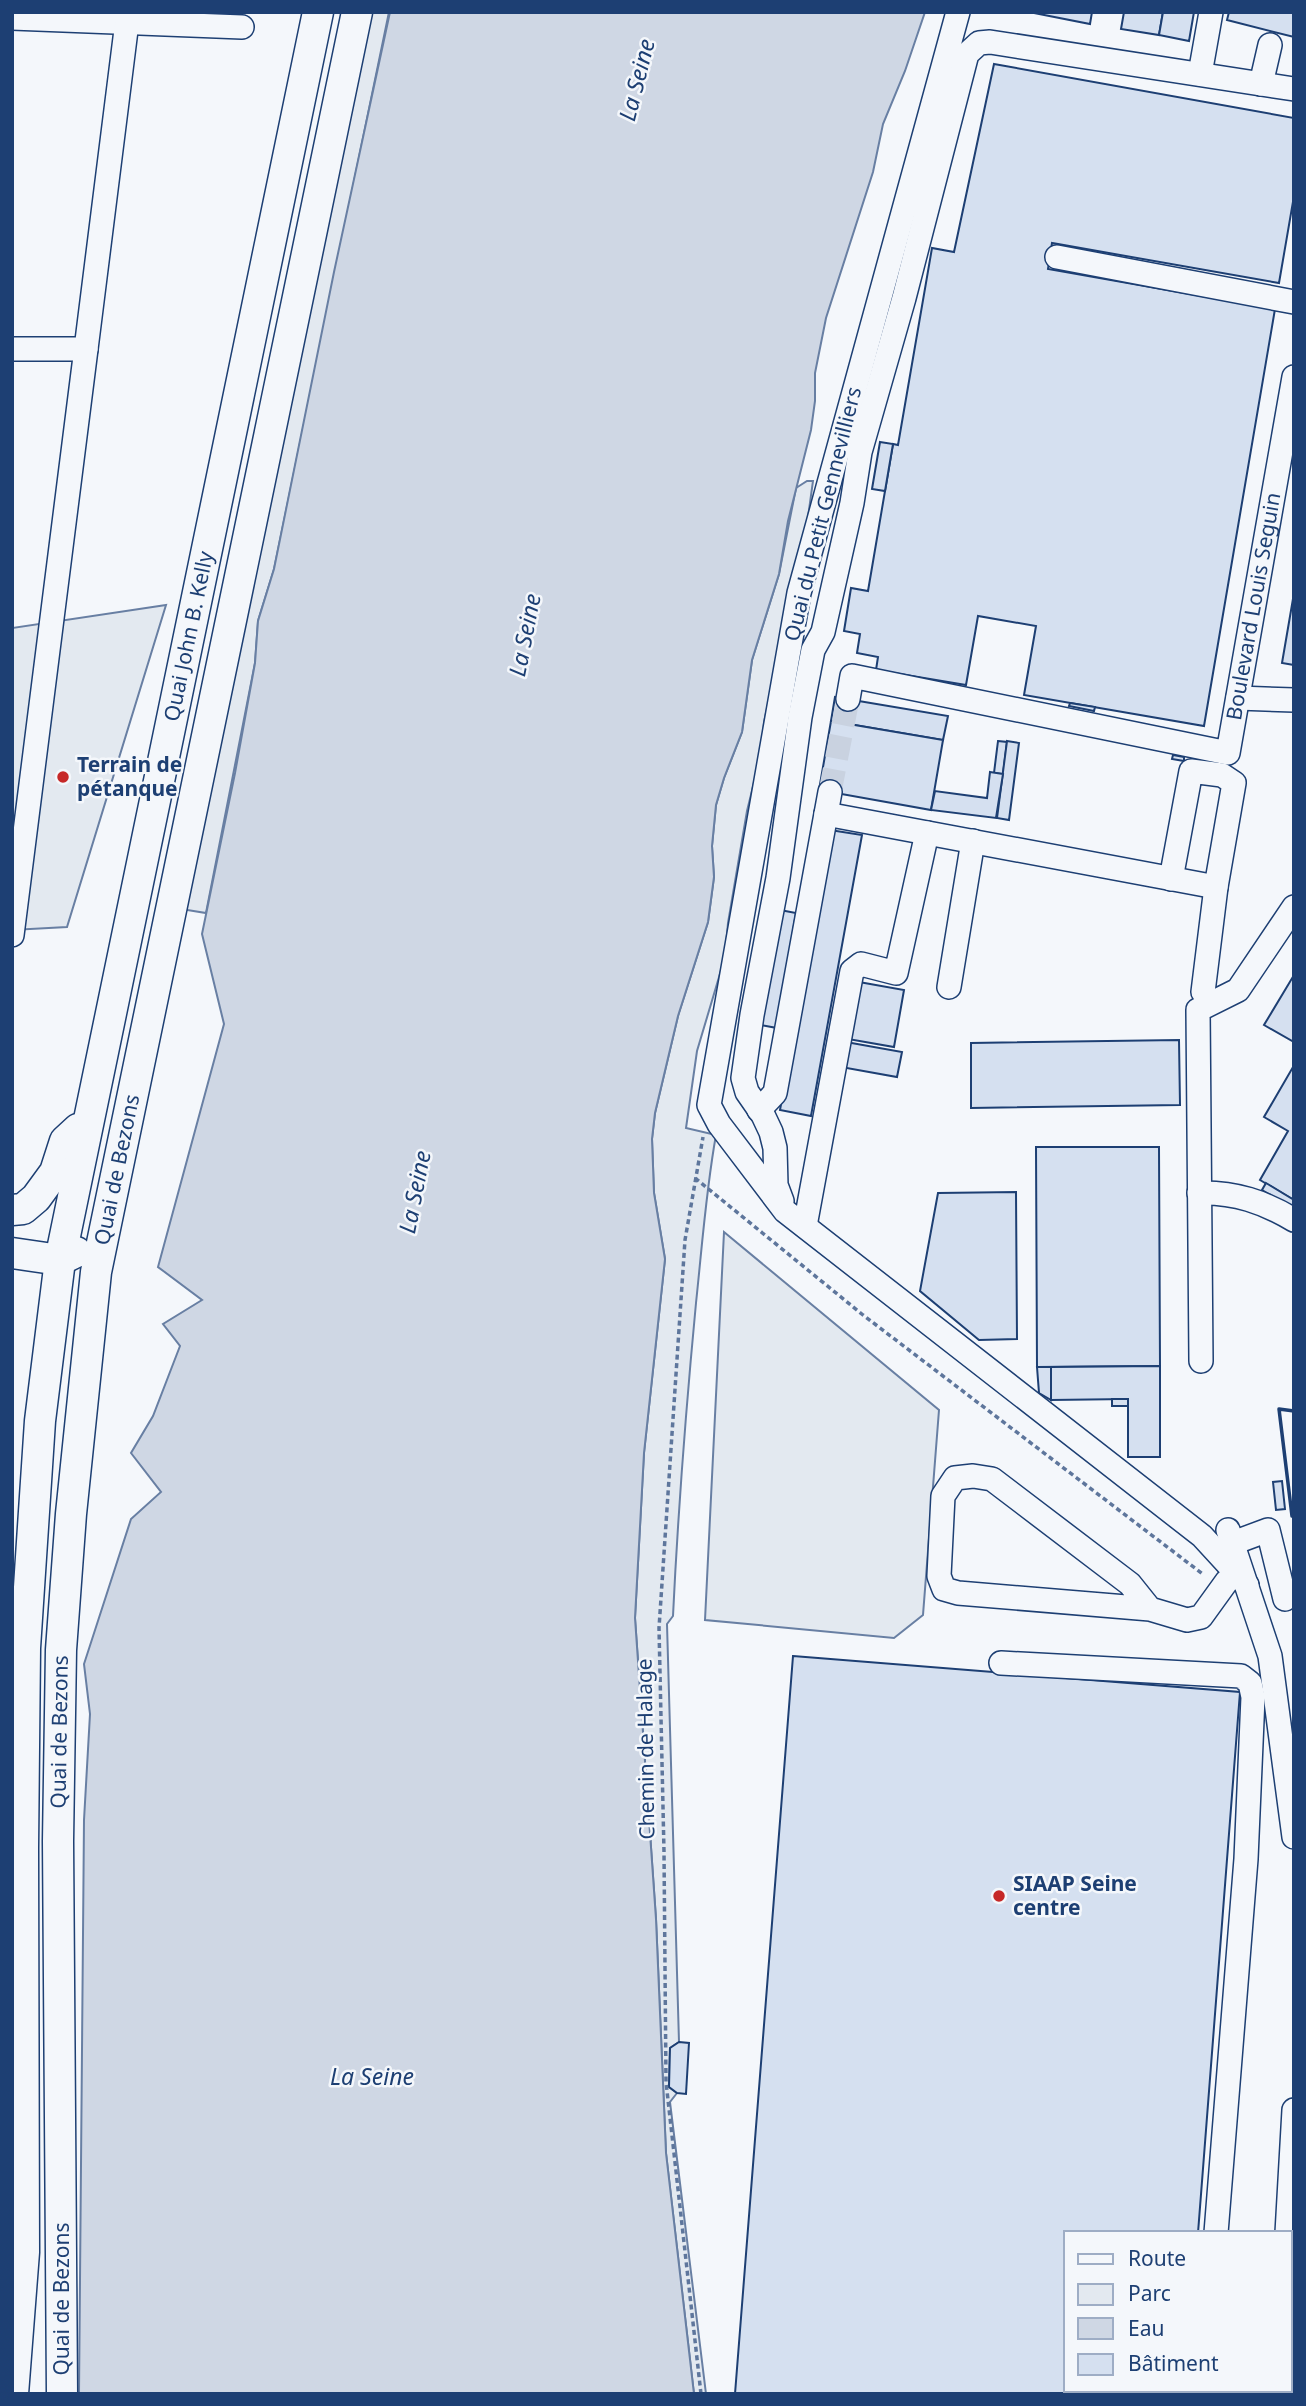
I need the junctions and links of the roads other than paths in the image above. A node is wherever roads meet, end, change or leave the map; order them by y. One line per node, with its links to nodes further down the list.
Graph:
1 (318, 12): 30 (main road, Quai John B. Kelly)
2 (357, 12): 28 (main road, Quai John B. Kelly)
3 (958, 12): 33 (street, Quai du Petit Gennevilliers)
4 (1211, 12): 9 (street)
5 (12, 18): 6 (street)
6 (127, 22): 7 (street); 15 (street)
7 (242, 27)
8 (1270, 45): 10 (street)
9 (1200, 74): 10 (street); 29 (street)
10 (1261, 83): 11 (street)
11 (1294, 89)
12 (1057, 257): 13 (street)
13 (1294, 302)
14 (12, 349): 15 (street)
15 (86, 349): 25 (street)
16 (1294, 377): 17 (street, Boulevard Louis Seguin)
17 (1238, 698): 18 (street, Boulevard Louis Seguin); 19 (street)
18 (848, 699)
19 (1294, 699)
20 (927, 833): 21 (street); 29 (street); 35 (street)
21 (973, 841): 22 (street); 26 (street)
22 (1171, 879): 23 (street); 23 (street)
23 (1216, 887): 27 (street)
24 (1294, 907): 31 (street)
25 (12, 935)
26 (949, 987)
27 (1203, 992)
28 (135, 1076): 36 (main road, Quai de Bezons)
29 (759, 1110): 33 (street)
30 (86, 1122): 32 (main road); 38 (main road, Quai John B. Kelly)
31 (1199, 1194): 34 (street); 40 (street)
32 (12, 1210)
33 (785, 1211): 35 (street)
34 (1294, 1220)
35 (805, 1226): 41 (street)
36 (105, 1228): 38 (main road); 39 (main road, Quai de Bezons)
37 (12, 1253): 38 (main road)
38 (60, 1260): 39 (main road); 49 (main road, Quai de Bezons)
39 (93, 1298): 51 (main road, Quai de Bezons)
40 (1201, 1361)
41 (1237, 1583): 42 (street); 43 (street); 45 (street)
42 (1285, 1599)
43 (1150, 1609): 43 (street)
44 (1001, 1663): 47 (street)
45 (1294, 1837)
46 (1294, 2110): 48 (street)
47 (1216, 2231)
48 (1287, 2231)
49 (15, 2314): 50 (main road, Quai de Bezons)
50 (13, 2394)
51 (62, 2394)

